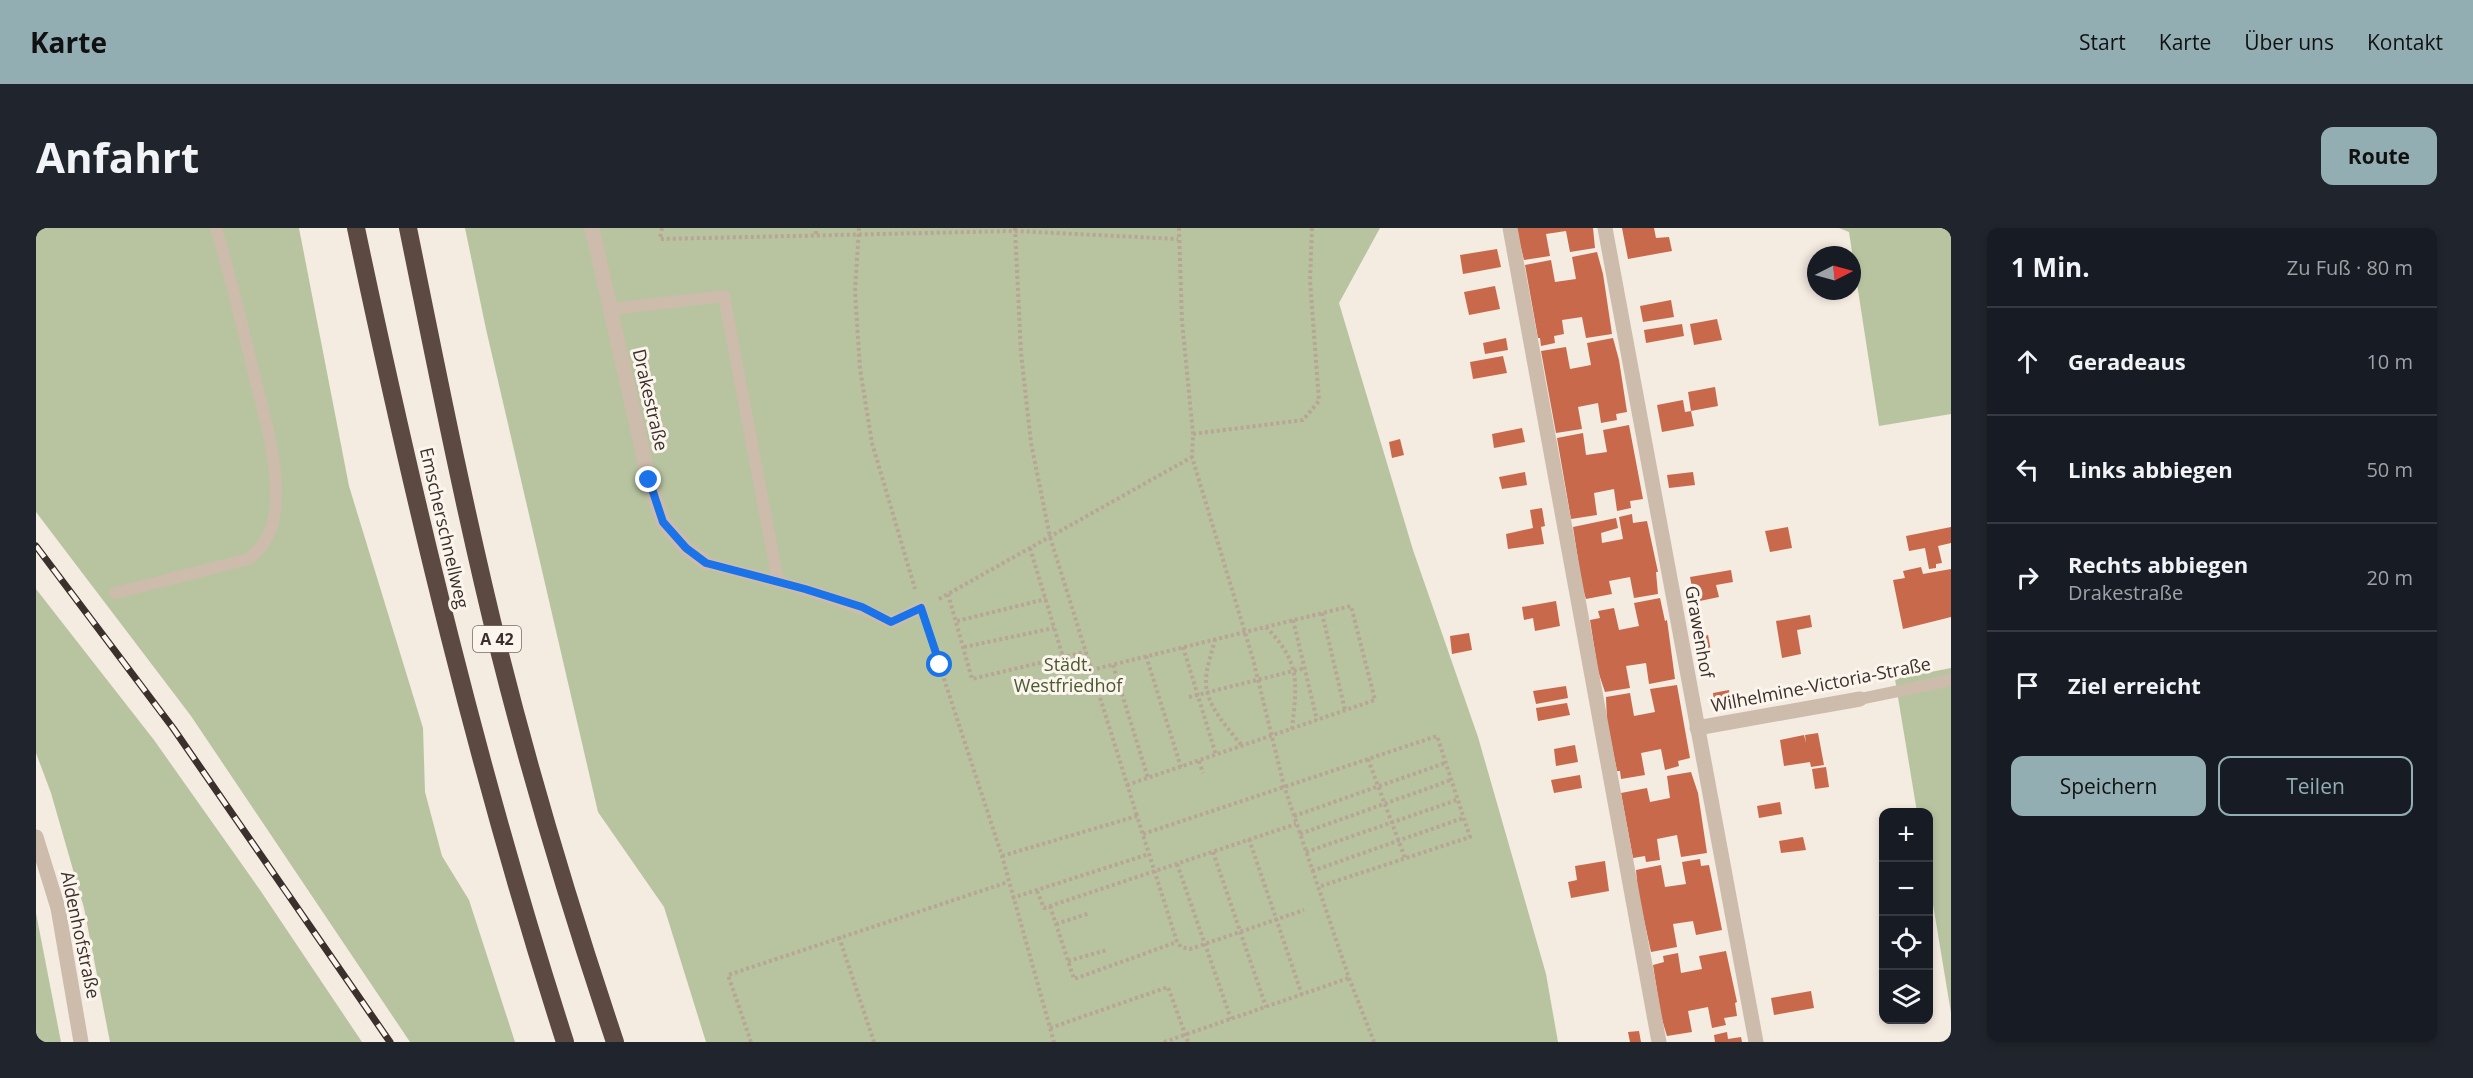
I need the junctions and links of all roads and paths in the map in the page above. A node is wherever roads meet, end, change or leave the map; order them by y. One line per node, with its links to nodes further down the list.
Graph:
1 (216, 228): 22 (lane)
2 (356, 228): 107 (highway, Emscherschnellweg / A 42)
3 (408, 228): 108 (highway, Emscherschnellweg / A 42)
4 (592, 228): 15 (street, Drakestraße)
5 (663, 228): 13 (path)
6 (816, 228): 13 (path)
7 (1179, 228): 14 (path)
8 (1312, 228): 16 (path)
9 (1510, 228): 115 (street)
10 (1605, 228): 50 (street, Grawenhof)
11 (1015, 229): 12 (path); 14 (path); 18 (path)
12 (859, 231): 13 (path); 25 (path)
13 (816, 234)
14 (1178, 239): 16 (path)
15 (609, 309): 20 (street, Drakestraße); 21 (lane)
16 (1193, 434): 17 (path)
17 (1192, 457): 18 (path); 31 (path)
18 (1050, 537): 19 (path); 35 (path)
19 (1030, 548): 23 (path); 24 (path)
20 (706, 563): 21 (lane)
21 (778, 582): 25 (lane)
22 (115, 592)
23 (948, 594): 25 (path); 28 (path)
24 (1046, 598): 28 (path); 30 (path)
25 (921, 608): 80 (path)
26 (1322, 613): 27 (path); 48 (path); 48 (path)
27 (1293, 620): 29 (path); 39 (path)
28 (957, 621): 33 (path)
29 (1265, 626): 31 (path); 41 (path)
30 (1054, 628): 33 (path); 37 (path)
31 (1244, 631): 32 (path); 42 (path)
32 (1215, 639): 34 (path); 44 (path)
33 (964, 647): 37 (path)
34 (1183, 647): 36 (path); 45 (path)
35 (1085, 652): 37 (path); 40 (path)
36 (1146, 656): 38 (path); 58 (path)
37 (1063, 657)
38 (1113, 665): 40 (path); 60 (path)
39 (1305, 668): 41 (path); 49 (path)
40 (1091, 670): 62 (path)
41 (1294, 671): 42 (path); 51 (path)
42 (1257, 680): 44 (path); 52 (path)
43 (1951, 680): 47 (lane, Wilhelmine-Victoria-Straße)
44 (1208, 691): 45 (path); 53 (path)
45 (1198, 694): 46 (path); 54 (path)
46 (1189, 697)
47 (1860, 699): 50 (street, Wilhelmine-Victoria-Straße)
48 (1345, 710): 49 (path)
49 (1317, 720): 51 (path)
50 (1697, 728): 116 (street, Grawenhof)
51 (1292, 729): 52 (path)
52 (1272, 736): 53 (path); 63 (path)
53 (1242, 746): 54 (path)
54 (1216, 754): 56 (path)
55 (1368, 759): 57 (path); 63 (path); 64 (path)
56 (1199, 761): 58 (path); 59 (path)
57 (1445, 763): 61 (path); 64 (path)
58 (1181, 766): 60 (path)
59 (1203, 774)
60 (1148, 778): 62 (path)
61 (1451, 780): 65 (path); 66 (path)
62 (1127, 785): 67 (path)
63 (1284, 786): 68 (path); 72 (path)
64 (1378, 786): 66 (path); 68 (path)
65 (1457, 800): 69 (path); 70 (path)
66 (1385, 804): 70 (path); 73 (path)
67 (1137, 816): 72 (path); 80 (path)
68 (1294, 816): 71 (path)
69 (1463, 818): 76 (path); 81 (path)
70 (1392, 823): 76 (path); 78 (path)
71 (1296, 824): 73 (path); 75 (path)
72 (1143, 834): 79 (path)
73 (1300, 834): 78 (path)
74 (36, 837): 106 (street, Aldenhofstraße)
75 (1249, 839): 77 (path); 92 (path)
76 (1398, 841): 81 (path); 84 (path)
77 (1213, 852): 82 (path); 94 (path)
78 (1306, 852): 84 (path)
79 (1149, 854): 83 (path); 87 (path)
80 (1002, 856): 85 (path)
81 (1405, 858): 86 (path)
82 (1177, 864): 83 (path); 97 (path)
83 (1155, 871): 89 (path); 96 (path)
84 (1312, 871): 86 (path)
85 (1008, 882): 88 (path); 95 (path)
86 (1318, 887): 100 (path)
87 (1037, 891): 88 (path); 89 (path)
88 (1012, 898): 104 (path)
89 (1050, 906): 93 (path)
90 (1304, 910): 92 (path)
91 (1090, 913): 93 (path)
92 (1276, 920): 94 (path); 101 (path)
93 (1056, 924): 99 (path)
94 (1241, 932): 97 (path); 102 (path)
95 (839, 936): 109 (path); 110 (path)
96 (1177, 942): 97 (path); 99 (path)
97 (1204, 944): 103 (path)
98 (1107, 950): 99 (path)
99 (1068, 961)
100 (1349, 978): 101 (path); 114 (path)
101 (1302, 994): 102 (path)
102 (1266, 1007): 103 (path)
103 (1230, 1019): 105 (path)
104 (1050, 1028): 105 (path); 111 (path)
105 (1186, 1035): 112 (path); 113 (path)
106 (81, 1042)
107 (565, 1042)
108 (615, 1042)
109 (751, 1042)
110 (874, 1042)
111 (1054, 1042)
112 (1164, 1042)
113 (1188, 1042)
114 (1374, 1042)
115 (1659, 1042)
116 (1756, 1042)

